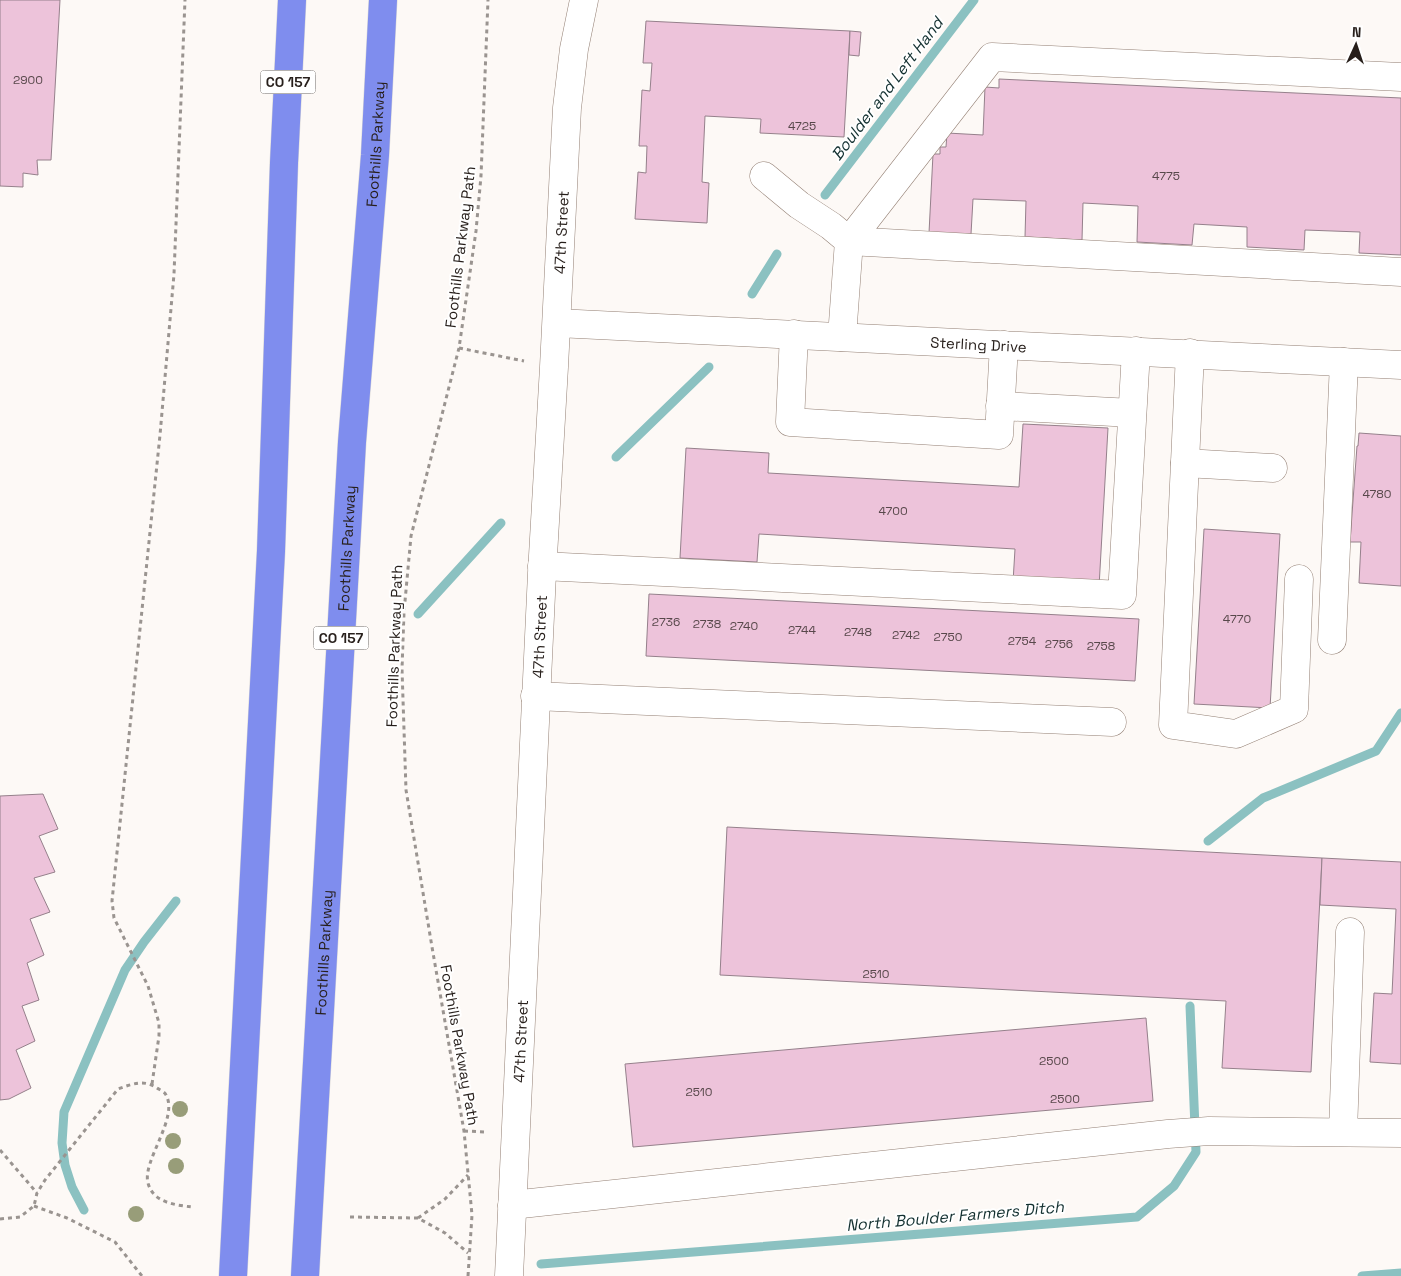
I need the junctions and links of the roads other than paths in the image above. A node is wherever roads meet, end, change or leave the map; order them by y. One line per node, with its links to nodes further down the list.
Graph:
1 (292, 0): 29 (highway, CO 157)
2 (383, 0): 30 (highway, Foothills Parkway / CO 157)
3 (584, 0): 8 (street, 47th Street)
4 (1401, 78): 6 (street)
5 (764, 176): 6 (street)
6 (849, 241): 7 (street); 10 (street)
7 (1401, 272)
8 (557, 323): 9 (street, Sterling Drive); 20 (street, 47th Street)
9 (794, 334): 10 (street, Sterling Drive); 16 (street)
10 (842, 337): 11 (street, Sterling Drive)
11 (1004, 345): 12 (street, Sterling Drive); 16 (street)
12 (1136, 351): 13 (street, Sterling Drive); 17 (street)
13 (1190, 354): 14 (street, Sterling Drive); 18 (street)
14 (1344, 362): 15 (street, Sterling Drive); 22 (street)
15 (1401, 365)
16 (1000, 406): 17 (street)
17 (1132, 413): 20 (street)
18 (1185, 464): 19 (street); 21 (street)
19 (1273, 468)
20 (542, 566): 23 (street, 47th Street)
21 (1299, 579)
22 (1332, 640)
23 (536, 696): 24 (street); 28 (street, 47th Street)
24 (1112, 722)
25 (1350, 932): 26 (street)
26 (1343, 1132): 27 (street); 28 (street)
27 (1401, 1133)
28 (512, 1204): 31 (street, 47th Street)
29 (233, 1276)
30 (305, 1276)
31 (510, 1276)

